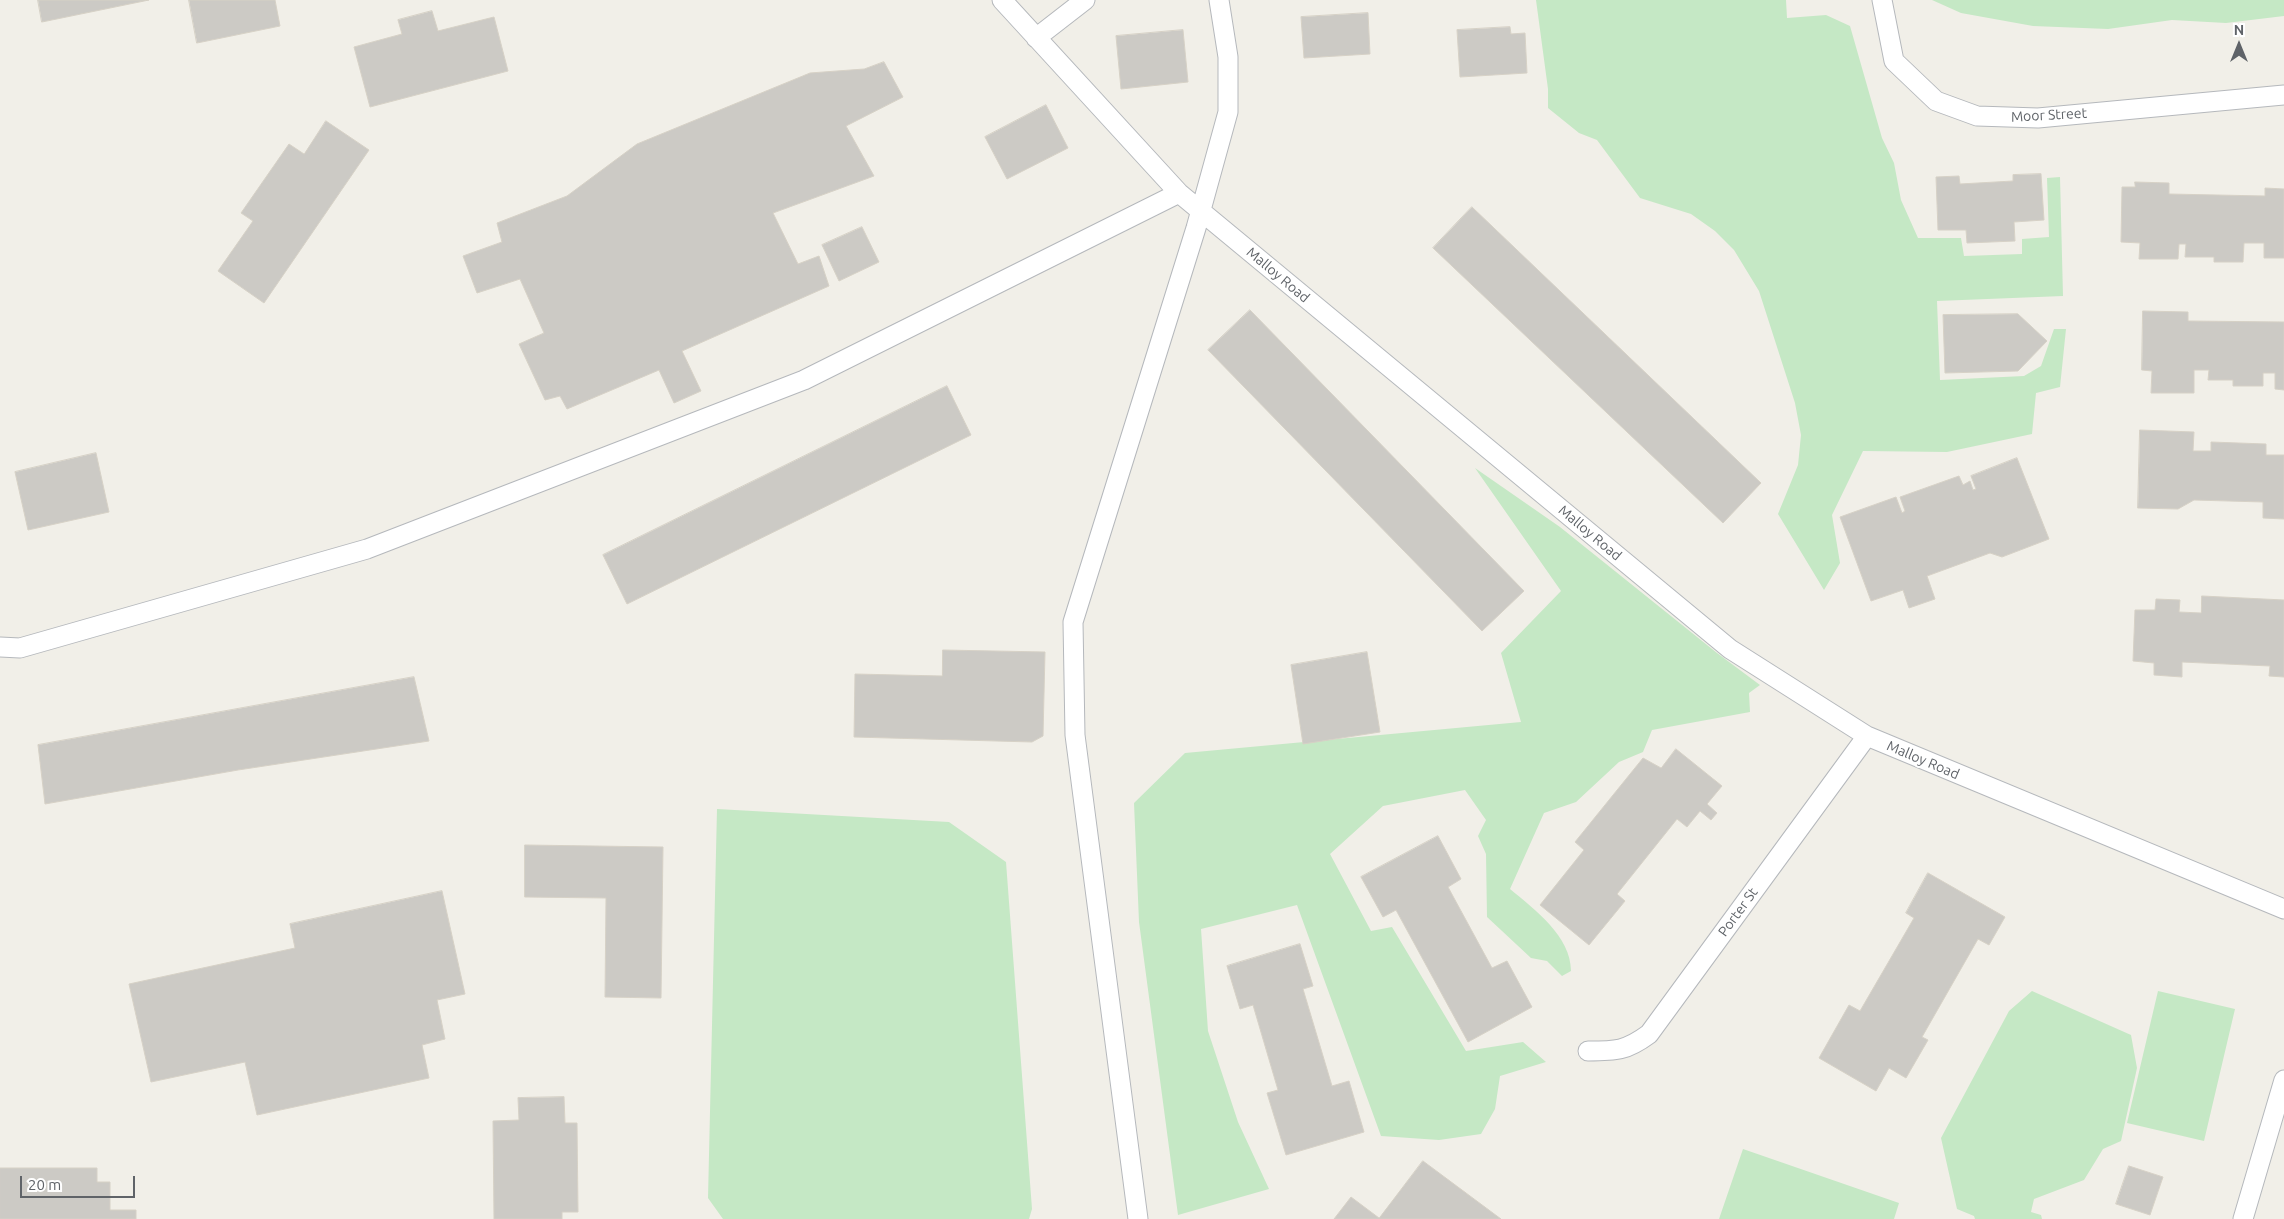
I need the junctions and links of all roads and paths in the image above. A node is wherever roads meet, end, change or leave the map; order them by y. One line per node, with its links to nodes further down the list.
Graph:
1 (1002, 0): 5 (lane, Malloy Road)
2 (1085, 0): 5 (lane)
3 (1219, 0): 8 (lane)
4 (1882, 0): 6 (lane, Moor Street)
5 (1036, 38): 7 (lane, Malloy Road)
6 (2284, 95)
7 (1179, 193): 8 (lane, Malloy Road); 9 (lane)
8 (1200, 211): 10 (lane, Malloy Road); 14 (lane)
9 (0, 647)
10 (1867, 736): 11 (lane, Malloy Road); 12 (lane, Porter St)
11 (2284, 909)
12 (1588, 1052)
13 (2284, 1080): 15 (lane)
14 (1138, 1219)
15 (2243, 1219)

